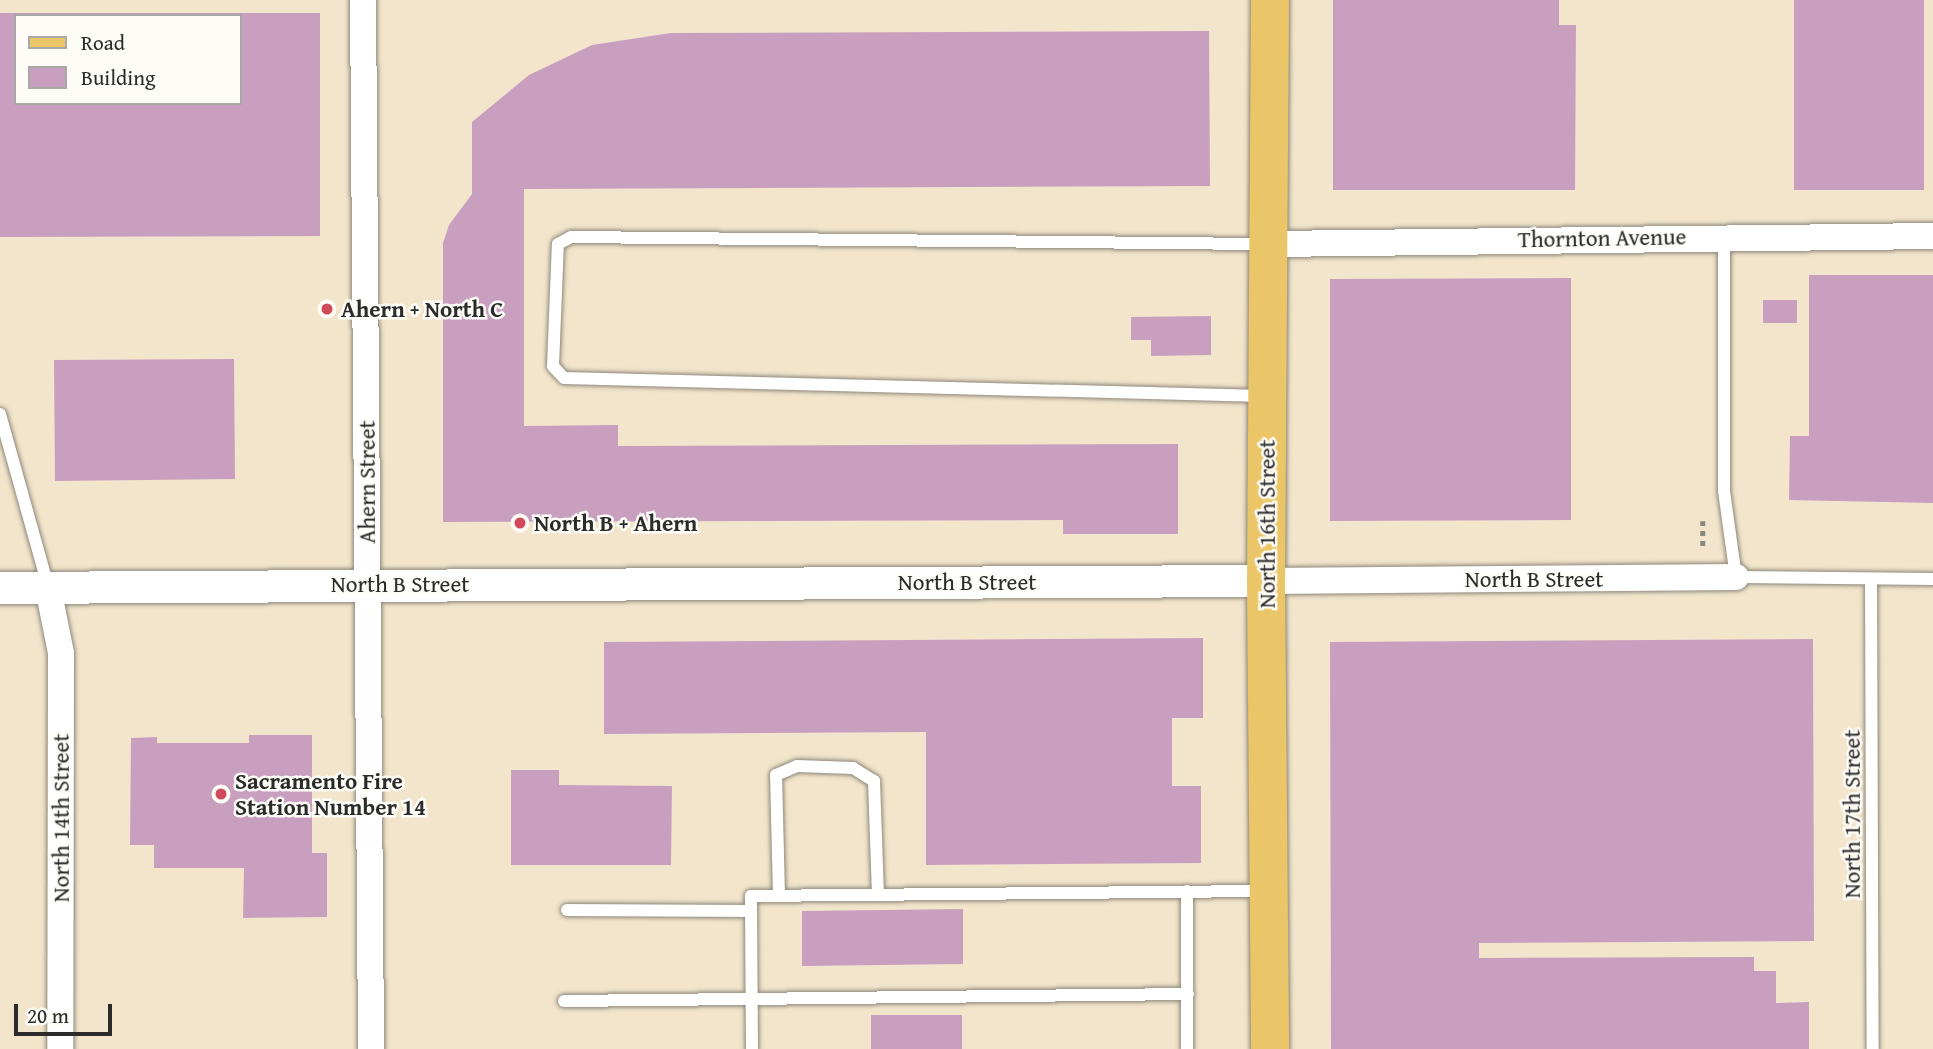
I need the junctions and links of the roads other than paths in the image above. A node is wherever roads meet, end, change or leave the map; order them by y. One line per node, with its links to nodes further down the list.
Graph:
1 (363, 0): 12 (street, Ahern Street)
2 (1270, 0): 5 (main road, North 16th Street)
3 (1724, 236): 4 (street, Thornton Avenue); 5 (street, Thornton Avenue); 8 (lane)
4 (1933, 236)
5 (1271, 244): 6 (main road, North 16th Street); 6 (lane)
6 (1266, 396): 11 (main road, North 16th Street)
7 (0, 414): 14 (lane)
8 (1736, 577): 9 (lane, North B Street); 11 (street, North B Street)
9 (1871, 579): 10 (lane, North B Street); 29 (lane, North 17th Street)
10 (1933, 579)
11 (1266, 581): 12 (street, North B Street); 16 (main road, North 16th Street)
12 (368, 584): 14 (street, North B Street); 25 (street, Ahern Street)
13 (0, 588): 14 (street, North B Street)
14 (48, 588): 24 (street, North 14th Street)
15 (1186, 891): 16 (lane); 17 (lane); 21 (lane)
16 (1271, 891): 28 (main road, North 16th Street)
17 (878, 894): 18 (lane); 18 (lane)
18 (779, 896): 20 (lane)
19 (566, 909): 20 (lane)
20 (751, 911): 22 (lane)
21 (1188, 994): 22 (lane); 27 (lane)
22 (752, 998): 23 (lane); 26 (lane)
23 (564, 1001)
24 (60, 1049)
25 (371, 1049)
26 (752, 1049)
27 (1187, 1049)
28 (1270, 1049)
29 (1872, 1049)

